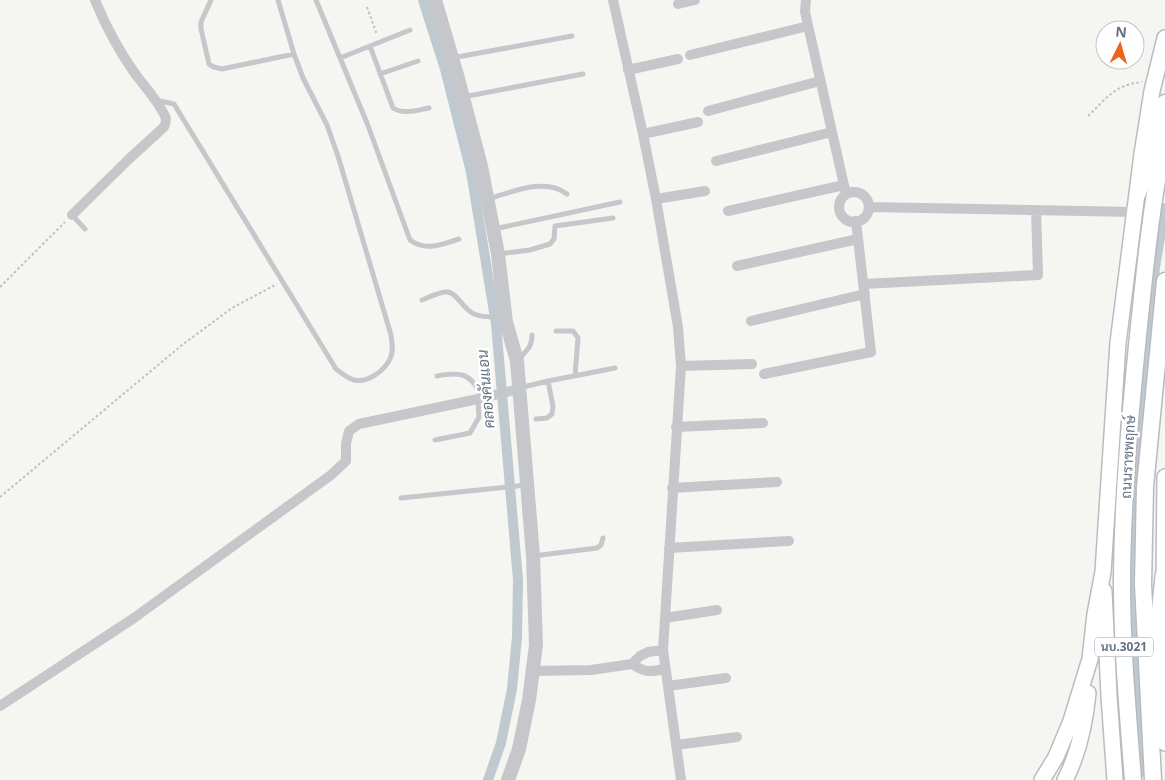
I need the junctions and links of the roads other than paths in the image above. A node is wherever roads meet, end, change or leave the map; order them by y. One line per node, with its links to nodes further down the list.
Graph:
1 (95, 0): 26 (street)
2 (211, 0): 15 (lane)
3 (278, 0): 15 (lane)
4 (316, 0): 17 (lane)
5 (434, 0): 18 (street)
6 (613, 0): 21 (street)
7 (695, 0): 9 (street)
8 (806, 0): 10 (street)
9 (678, 4)
10 (808, 26): 16 (street); 24 (street)
11 (410, 30): 14 (lane)
12 (572, 36): 18 (lane)
13 (1165, 38): 37 (main road)
14 (370, 46): 17 (lane); 22 (lane)
15 (294, 54): 26 (lane)
16 (690, 55)
17 (340, 58): 51 (lane)
18 (452, 58): 25 (street)
19 (678, 59): 21 (street)
20 (418, 61): 22 (lane)
21 (628, 70): 32 (street)
22 (380, 74): 28 (lane)
23 (583, 74): 25 (lane)
24 (820, 81): 29 (street); 31 (street)
25 (462, 97): 39 (street)
26 (155, 100): 46 (street)
27 (1165, 103): 37 (main road)
28 (429, 108)
29 (708, 111)
30 (698, 122): 32 (street)
31 (832, 132): 34 (street); 35 (street)
32 (644, 134): 40 (street)
33 (1165, 136): 107 (main road, ถนนราชพฤกษ์ / นบ.3021)
34 (716, 161)
35 (845, 190): 42 (street); 44 (street); 48 (street)
36 (705, 191): 40 (street)
37 (1138, 193): 45 (main road)
38 (567, 194): 39 (lane)
39 (487, 199): 50 (street)
40 (656, 199): 64 (street)
41 (620, 202): 50 (lane)
42 (869, 207): 43 (street); 48 (street)
43 (1036, 210): 45 (street); 56 (street)
44 (728, 211)
45 (1135, 212): 86 (main road)
46 (72, 215): 49 (lane)
47 (613, 218): 53 (lane)
48 (856, 221): 52 (street)
49 (86, 229)
50 (493, 229): 53 (street)
51 (459, 239)
52 (858, 239): 54 (street); 56 (street)
53 (498, 254): 58 (street)
54 (737, 266)
55 (1165, 282): 108 (main road, ถนนราชพฤกษ์ / นบ.3021)
56 (864, 289): 59 (street); 66 (street)
57 (422, 300): 58 (lane)
58 (502, 317): 62 (street)
59 (751, 321)
60 (556, 331): 68 (lane)
61 (532, 335): 62 (lane)
62 (517, 361): 70 (street)
63 (752, 364): 64 (street)
64 (680, 366): 74 (street)
65 (615, 368): 68 (lane)
66 (764, 374)
67 (437, 376): 71 (lane)
68 (575, 376): 69 (lane)
69 (548, 381): 70 (lane); 72 (lane)
70 (519, 388): 71 (street); 78 (street)
71 (483, 398): 75 (lane); 98 (street)
72 (536, 419)
73 (763, 423): 74 (street)
74 (676, 427): 79 (street)
75 (435, 440)
76 (1165, 476): 80 (main road)
77 (777, 482): 79 (street)
78 (523, 484): 81 (lane); 85 (street)
79 (672, 488): 84 (street)
80 (1164, 496): 87 (main road)
81 (401, 498)
82 (603, 538): 85 (lane)
83 (789, 541): 84 (street)
84 (669, 548): 90 (street)
85 (532, 556): 95 (street)
86 (1103, 572): 92 (main road); 106 (main road)
87 (1164, 576): 88 (main road); 100 (main road)
88 (1165, 593)
89 (717, 610): 90 (street)
90 (665, 618): 91 (street)
91 (663, 650): 93 (street); 94 (street)
92 (1090, 659): 104 (main road); 105 (main road)
93 (632, 664): 94 (street); 95 (street)
94 (666, 669): 97 (street)
95 (534, 671): 102 (street)
96 (726, 678): 97 (street)
97 (668, 686): 101 (street)
98 (0, 706)
99 (736, 737): 101 (street)
100 (1165, 743)
101 (676, 745): 103 (street)
102 (508, 780)
103 (681, 780)
104 (1042, 780)
105 (1064, 780)
106 (1115, 780)
107 (1133, 780)
108 (1153, 780)

